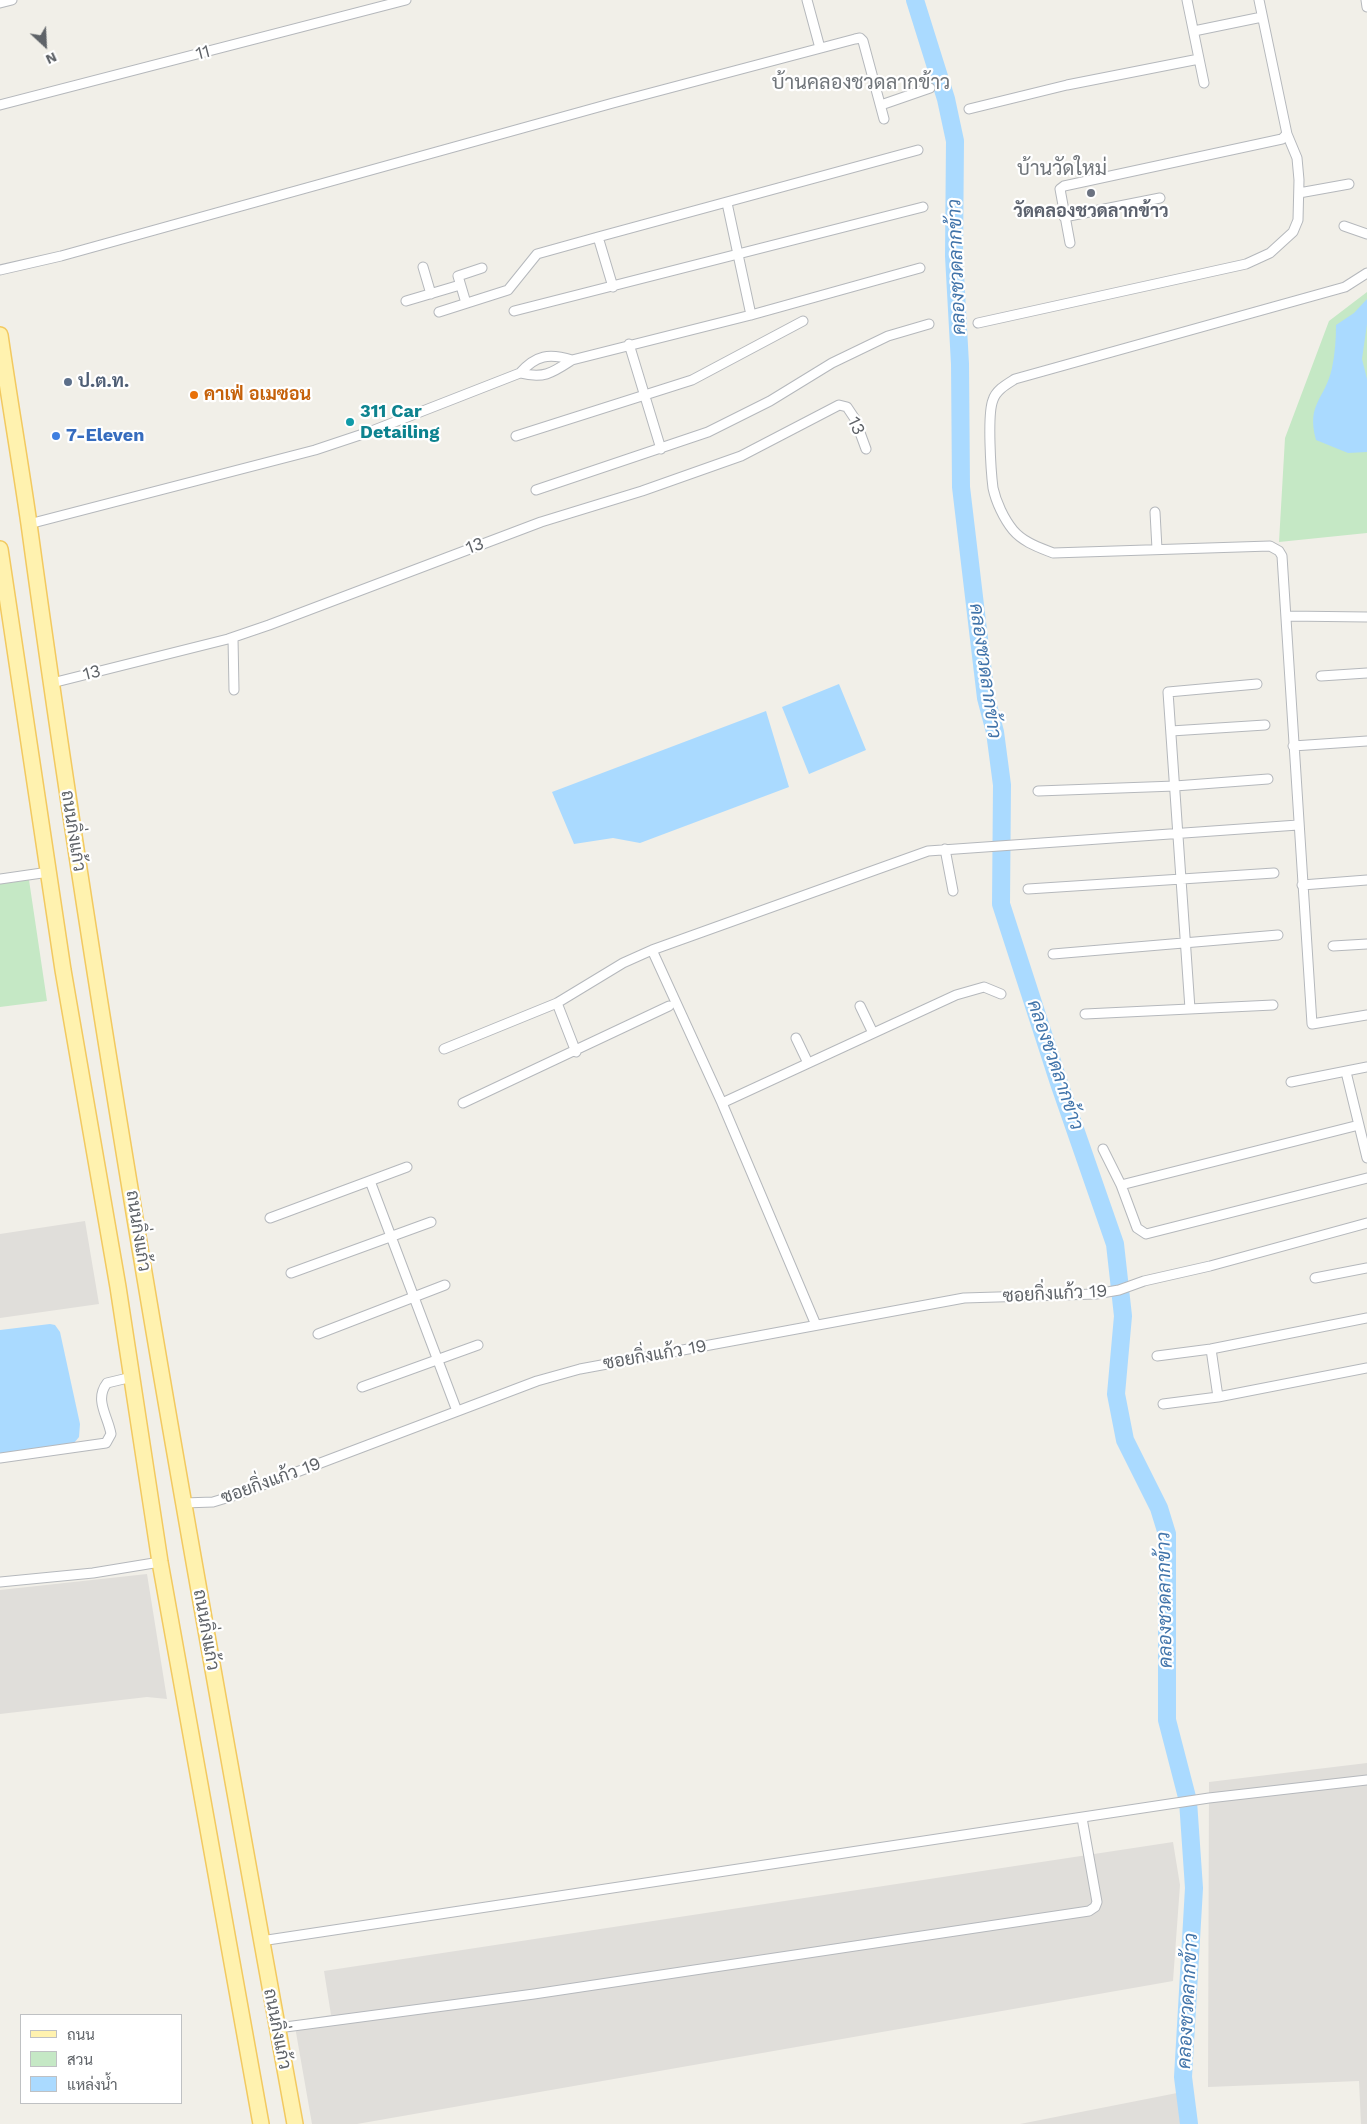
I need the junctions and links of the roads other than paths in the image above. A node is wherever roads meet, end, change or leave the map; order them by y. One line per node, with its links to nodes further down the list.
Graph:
1 (12, 0): 7 (street)
2 (406, 0): 15 (street, 11)
3 (807, 0): 11 (street)
4 (1187, 0): 10 (street)
5 (1259, 0): 9 (street)
6 (1366, 0): 8 (street)
7 (0, 3)
8 (1367, 7)
9 (1262, 17): 10 (street); 19 (street)
10 (1194, 31): 12 (street)
11 (820, 48): 16 (street); 35 (street)
12 (1200, 59): 13 (street); 17 (street)
13 (1204, 83)
14 (930, 88): 16 (street)
15 (0, 105)
16 (881, 105): 18 (street)
17 (969, 109)
18 (884, 119)
19 (1286, 134): 22 (street); 26 (street)
20 (918, 150): 24 (street)
21 (1349, 184): 22 (street)
22 (1299, 193): 46 (street)
23 (1160, 198): 26 (street)
24 (727, 203): 29 (street); 31 (street)
25 (923, 207): 31 (street)
26 (1064, 217): 30 (street)
27 (1344, 226): 28 (street)
28 (1367, 234)
29 (598, 237): 38 (street); 41 (street)
30 (1070, 243)
31 (738, 256): 38 (street); 44 (street)
32 (423, 267): 39 (street)
33 (482, 268): 37 (street)
34 (920, 268): 44 (street)
35 (0, 270)
36 (1367, 273): 60 (street)
37 (460, 285): 39 (street); 41 (street)
38 (613, 287): 43 (street)
39 (431, 294): 40 (street)
40 (406, 301)
41 (466, 303): 42 (street)
42 (439, 312)
43 (514, 312)
44 (751, 315): 49 (street)
45 (803, 321): 52 (street)
46 (978, 323)
47 (930, 324): 54 (street)
48 (0, 335): 58 (main road, ถนนกิ่งแก้ว)
49 (629, 344): 50 (street); 52 (street)
50 (572, 360): 51 (street); 51 (street)
51 (520, 373): 58 (street)
52 (644, 397): 53 (street); 54 (street)
53 (516, 436)
54 (661, 449): 56 (street)
55 (866, 449): 64 (street, 13)
56 (536, 490)
57 (1155, 512): 60 (street)
58 (29, 524): 67 (main road, ถนนกิ่งแก้ว)
59 (0, 549): 61 (main road, ถนนกิ่งแก้ว)
60 (1157, 549): 62 (street)
61 (2, 567): 80 (main road, ถนนกิ่งแก้ว)
62 (1287, 616): 63 (street); 73 (street)
63 (1367, 617)
64 (233, 638): 67 (street, 13); 69 (street)
65 (1367, 673): 66 (street)
66 (1321, 676)
67 (52, 683): 143 (main road, ถนนกิ่งแก้ว)
68 (1257, 684): 71 (street)
69 (234, 690)
70 (1265, 725): 71 (street)
71 (1171, 731): 75 (street)
72 (1367, 740): 73 (street)
73 (1293, 746): 77 (street)
74 (1268, 780): 75 (street)
75 (1175, 786): 76 (street); 78 (street)
76 (1038, 791)
77 (1298, 825): 78 (street); 85 (street)
78 (1178, 834): 79 (street); 83 (street)
79 (945, 849): 87 (street); 92 (street)
80 (49, 872): 82 (street); 137 (main road, ถนนกิ่งแก้ว)
81 (1274, 873): 83 (street)
82 (0, 879)
83 (1181, 879): 86 (street); 89 (street)
84 (1367, 880): 85 (street)
85 (1302, 885): 101 (street)
86 (1028, 889)
87 (953, 891)
88 (1278, 936): 89 (street)
89 (1186, 943): 93 (street); 99 (street)
90 (1367, 944): 91 (street)
91 (1333, 946)
92 (652, 950): 95 (street); 111 (street)
93 (1054, 954)
94 (1001, 994): 102 (street)
95 (557, 1003): 104 (street); 105 (street)
96 (1273, 1005): 99 (street)
97 (669, 1006): 105 (street)
98 (860, 1006): 102 (street)
99 (1190, 1009): 100 (street)
100 (1085, 1014)
101 (1367, 1015)
102 (873, 1033): 106 (street)
103 (796, 1038): 106 (street)
104 (444, 1049)
105 (576, 1052): 110 (street)
106 (808, 1063): 111 (street)
107 (1367, 1067): 108 (street)
108 (1346, 1072): 109 (street); 112 (street)
109 (1291, 1082)
110 (463, 1103)
111 (722, 1103): 130 (street)
112 (1361, 1119): 114 (street); 118 (street)
113 (1102, 1149): 118 (street)
114 (1367, 1158)
115 (407, 1167): 117 (street)
116 (1367, 1178): 118 (street)
117 (370, 1181): 119 (street); 123 (street)
118 (1121, 1185)
119 (270, 1218)
120 (1367, 1218): 122 (street)
121 (431, 1222): 123 (street)
122 (1367, 1223): 130 (street, ซอยกิ่งแก้ว 19)
123 (390, 1236): 125 (street); 128 (street)
124 (1367, 1268): 126 (street)
125 (291, 1273)
126 (1315, 1278)
127 (445, 1285): 128 (street)
128 (413, 1296): 131 (street); 135 (street)
129 (1367, 1318): 133 (street)
130 (816, 1325): 141 (street, ซอยกิ่งแก้ว 19)
131 (318, 1334)
132 (478, 1345): 135 (street)
133 (1211, 1349): 134 (street); 139 (street)
134 (1157, 1356)
135 (438, 1360): 138 (street); 141 (street)
136 (1367, 1368): 139 (street)
137 (132, 1377): 142 (street); 144 (main road, ถนนกิ่งแก้ว)
138 (362, 1387)
139 (1218, 1397): 140 (street)
140 (1163, 1404)
141 (457, 1411): 143 (street, ซอยกิ่งแก้ว 19)
142 (0, 1458)
143 (184, 1503): 148 (main road, ถนนกิ่งแก้ว)
144 (160, 1562): 145 (street); 150 (main road, ถนนกิ่งแก้ว)
145 (0, 1582)
146 (1367, 1780): 147 (street)
147 (1082, 1818): 148 (street); 149 (street)
148 (261, 1941): 149 (main road, ถนนกิ่งแก้ว)
149 (278, 2028): 151 (main road, ถนนกิ่งแก้ว)
150 (260, 2124)
151 (295, 2124)

